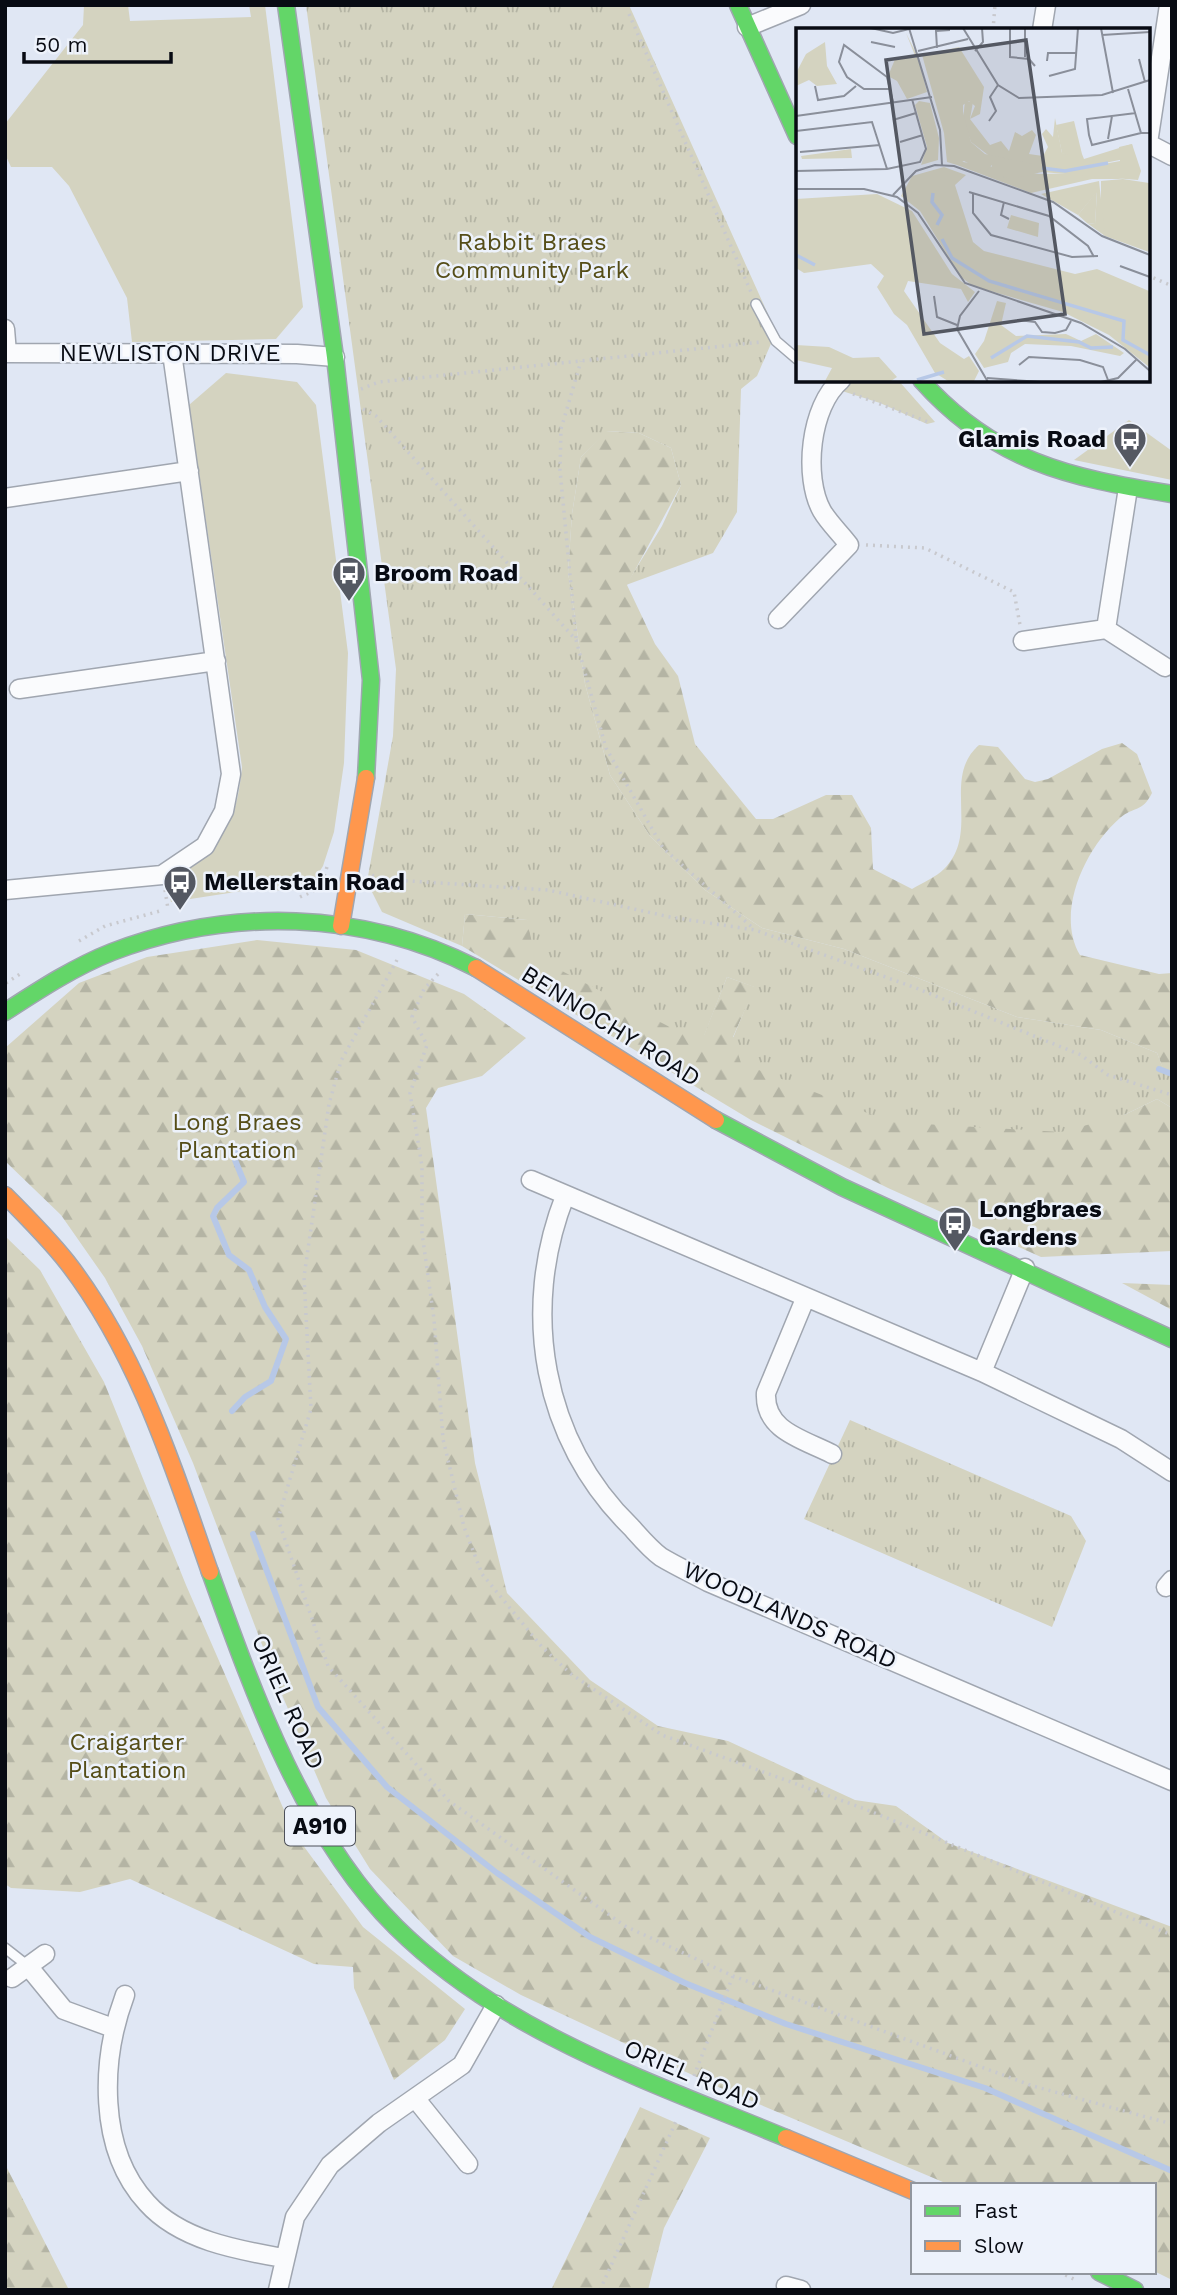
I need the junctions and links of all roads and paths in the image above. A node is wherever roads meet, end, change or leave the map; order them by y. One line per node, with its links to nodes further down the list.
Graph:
1 (286, 5): 22 (street)
2 (738, 5): 8 (street)
3 (801, 5): 8 (street)
4 (995, 5): 9 (path)
5 (1046, 5): 10 (street)
6 (1169, 5): 12 (street)
7 (629, 14): 17 (path)
8 (747, 27): 11 (street)
9 (993, 28)
10 (1042, 28)
11 (796, 134)
12 (1149, 136)
13 (1149, 144): 14 (street)
14 (1172, 156)
15 (1149, 276): 16 (path)
16 (1172, 286)
17 (756, 304): 19 (lane)
18 (5, 329): 20 (street)
19 (776, 341): 23 (lane); 24 (path)
20 (6, 353): 21 (street, NEWLISTON DRIVE)
21 (172, 353): 22 (street, NEWLISTON DRIVE); 29 (street)
22 (335, 357): 27 (street)
23 (796, 358)
24 (581, 361): 27 (path); 36 (path)
25 (831, 382): 28 (path); 33 (street)
26 (923, 382): 28 (street)
27 (339, 398): 36 (path); 41 (street)
28 (954, 416): 30 (street)
29 (189, 471): 32 (street); 38 (street)
30 (1128, 488): 31 (street); 35 (street)
31 (1172, 494)
32 (5, 498)
33 (849, 545): 34 (street); 37 (path)
34 (778, 619)
35 (1106, 629): 37 (street); 39 (street)
36 (576, 640): 44 (path)
37 (1023, 641)
38 (216, 661): 40 (street); 42 (street)
39 (1166, 667)
40 (19, 689)
41 (350, 862): 43 (street); 44 (path)
42 (5, 890)
43 (341, 926): 45 (street, BENNOCHY ROAD); 46 (street, BENNOCHY ROAD)
44 (755, 930): 47 (path)
45 (411, 942): 51 (street, BENNOCHY ROAD); 61 (path)
46 (5, 1012)
47 (1172, 1095)
48 (531, 1180): 50 (street)
49 (5, 1195): 64 (street, ORIEL ROAD / A910)
50 (565, 1196): 52 (street); 57 (street, WOODLANDS ROAD)
51 (1025, 1268): 53 (street, BENNOCHY ROAD); 54 (street)
52 (805, 1299): 54 (street); 55 (street)
53 (1172, 1339)
54 (982, 1372): 56 (street)
55 (832, 1454)
56 (1172, 1472)
57 (1172, 1781)
58 (5, 1948): 60 (lane)
59 (45, 1954): 60 (street)
60 (28, 1966): 62 (street); 65 (street)
61 (733, 1976): 66 (path); 68 (path)
62 (12, 1978)
63 (125, 1995): 65 (street)
64 (496, 2005): 66 (street, ORIEL ROAD / A910); 67 (street)
65 (113, 2028): 71 (street)
66 (686, 2097): 70 (street, ORIEL ROAD / A910); 74 (path)
67 (415, 2098): 69 (street); 71 (street)
68 (1172, 2124)
69 (468, 2164)
70 (911, 2190)
71 (283, 2258): 73 (street)
72 (1103, 2274): 75 (street)
73 (278, 2290)
74 (600, 2290)
75 (1135, 2290)

